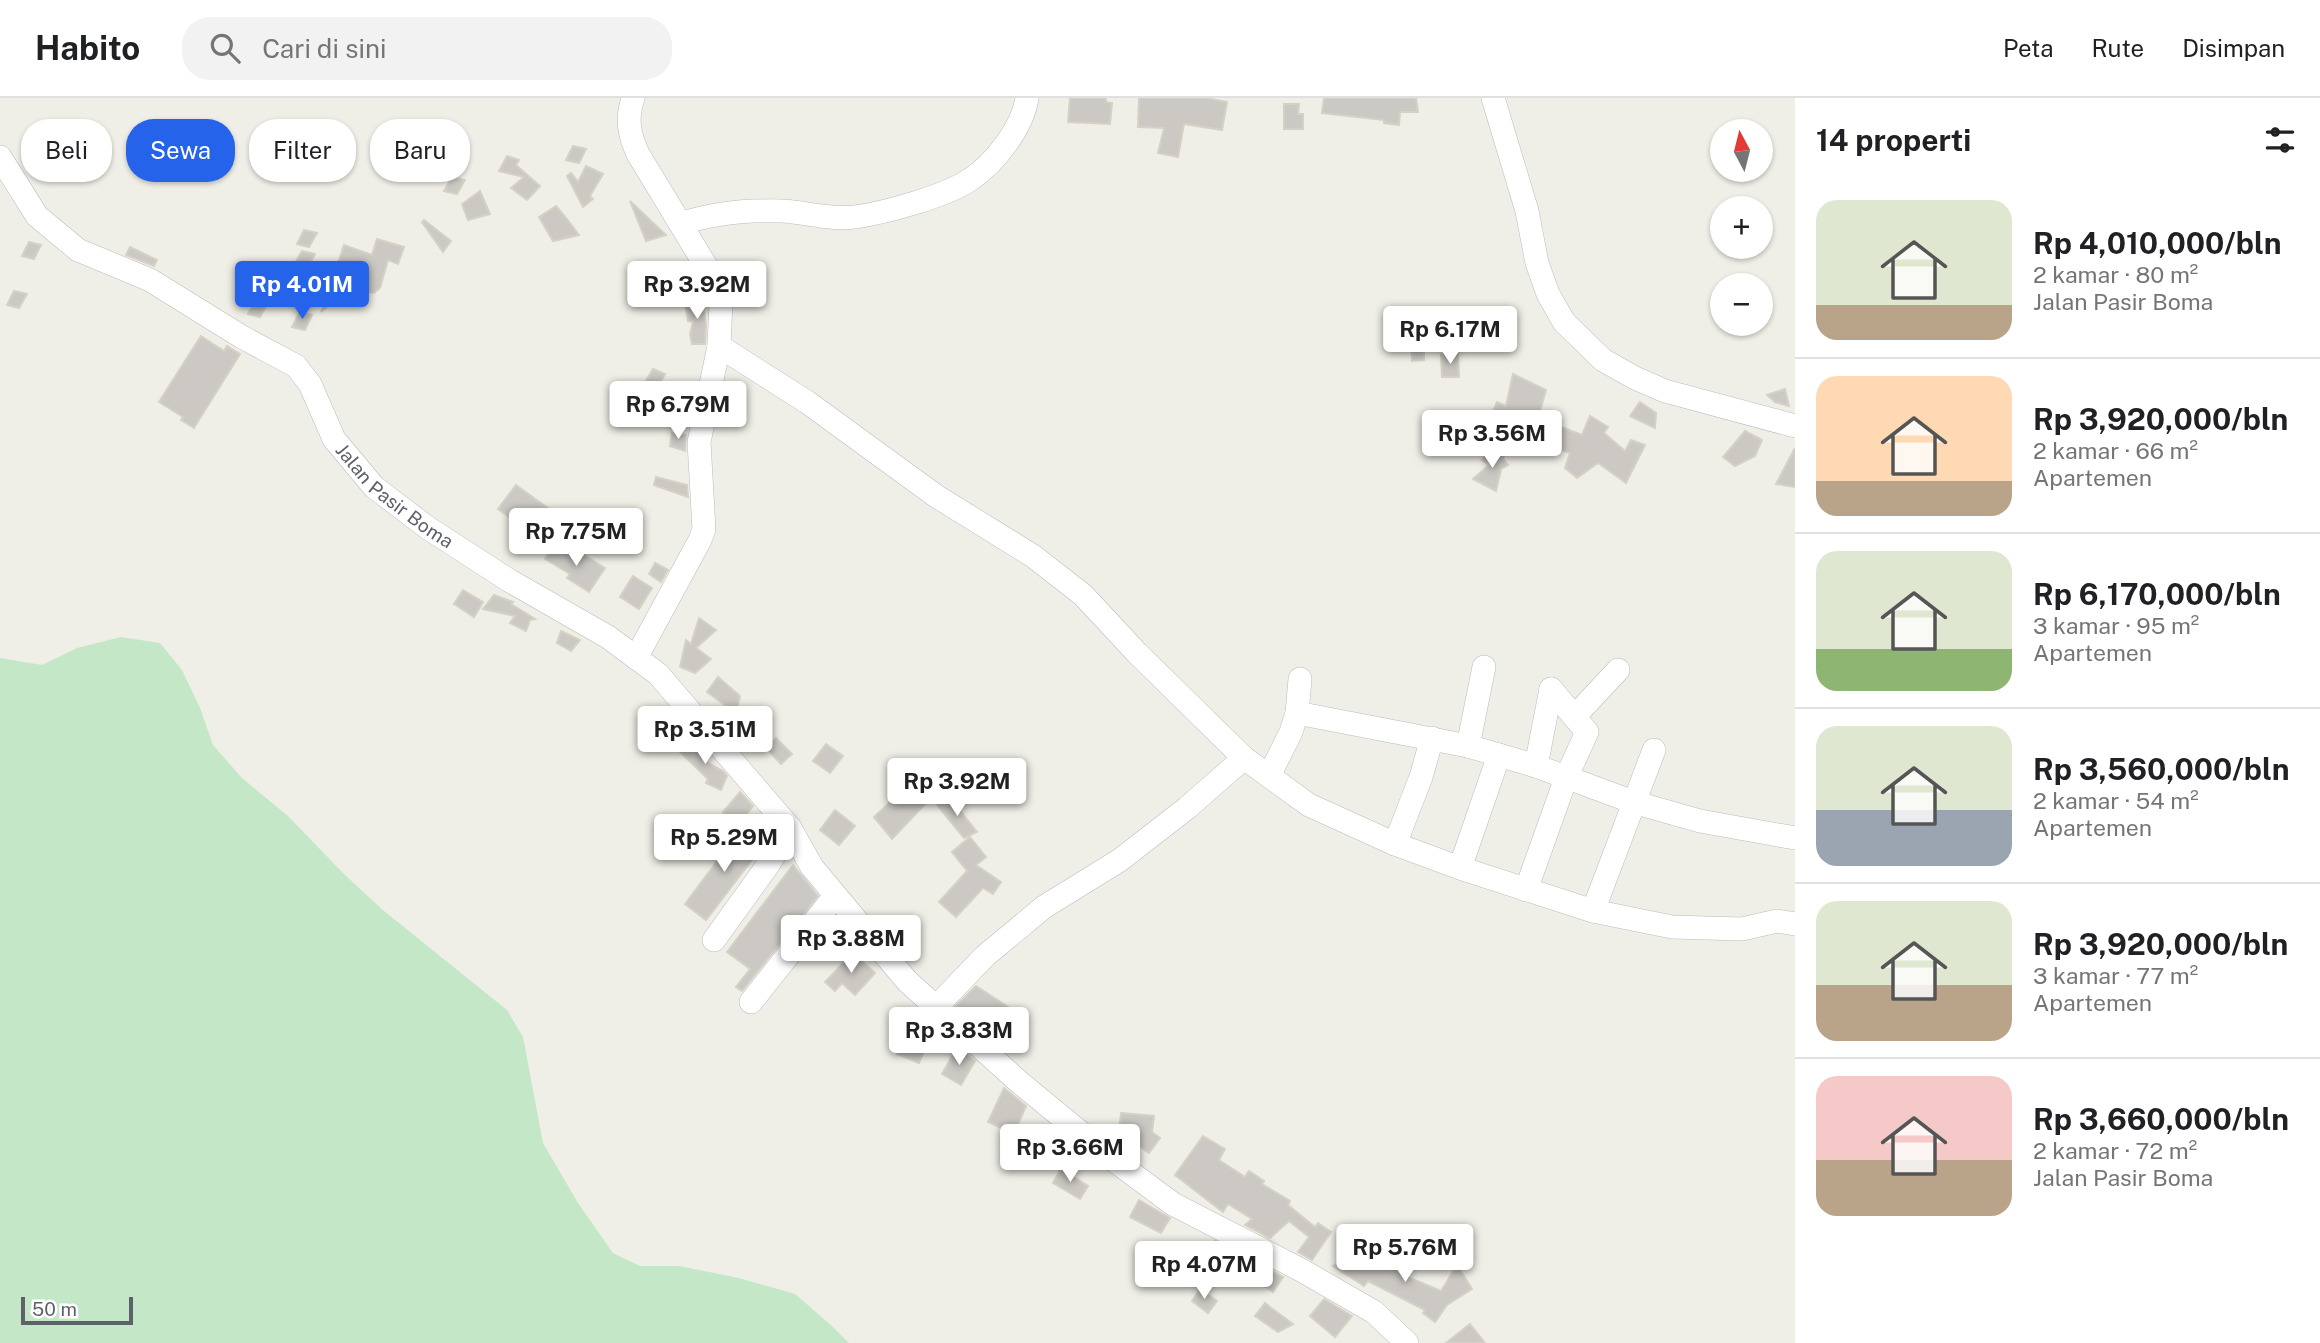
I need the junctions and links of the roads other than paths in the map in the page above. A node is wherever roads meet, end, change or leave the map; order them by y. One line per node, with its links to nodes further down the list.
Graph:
1 (633, 98): 5 (street)
2 (1027, 98): 5 (street)
3 (1493, 98): 7 (street)
4 (0, 157): 8 (street, Jalan Pasir Boma)
5 (681, 224): 6 (street)
6 (719, 346): 8 (street); 18 (street)
7 (1795, 426)
8 (636, 658): 23 (street, Jalan Pasir Boma)
9 (1484, 667): 15 (street)
10 (1618, 670): 13 (street)
11 (1300, 680): 12 (street)
12 (1297, 713): 14 (street); 20 (street)
13 (1575, 716): 19 (street); 21 (street)
14 (1432, 738): 15 (street); 25 (street)
15 (1468, 746): 17 (street)
16 (1654, 750): 22 (street)
17 (1499, 755): 19 (street); 26 (street)
18 (1244, 758): 20 (street); 33 (street)
19 (1536, 766): 21 (street)
20 (1269, 776): 25 (street)
21 (1566, 778): 22 (street); 27 (street)
22 (1633, 802): 24 (street); 29 (street)
23 (790, 828): 28 (street, Jalan Pasir Boma); 31 (street)
24 (1795, 838)
25 (1395, 844): 26 (street)
26 (1460, 868): 27 (street)
27 (1526, 890): 29 (street)
28 (835, 896): 32 (street); 33 (street, Jalan Pasir Boma)
29 (1593, 911): 30 (street)
30 (1795, 924)
31 (714, 940)
32 (751, 1002)
33 (937, 1006): 34 (street, Jalan Pasir Boma)
34 (1407, 1343)

